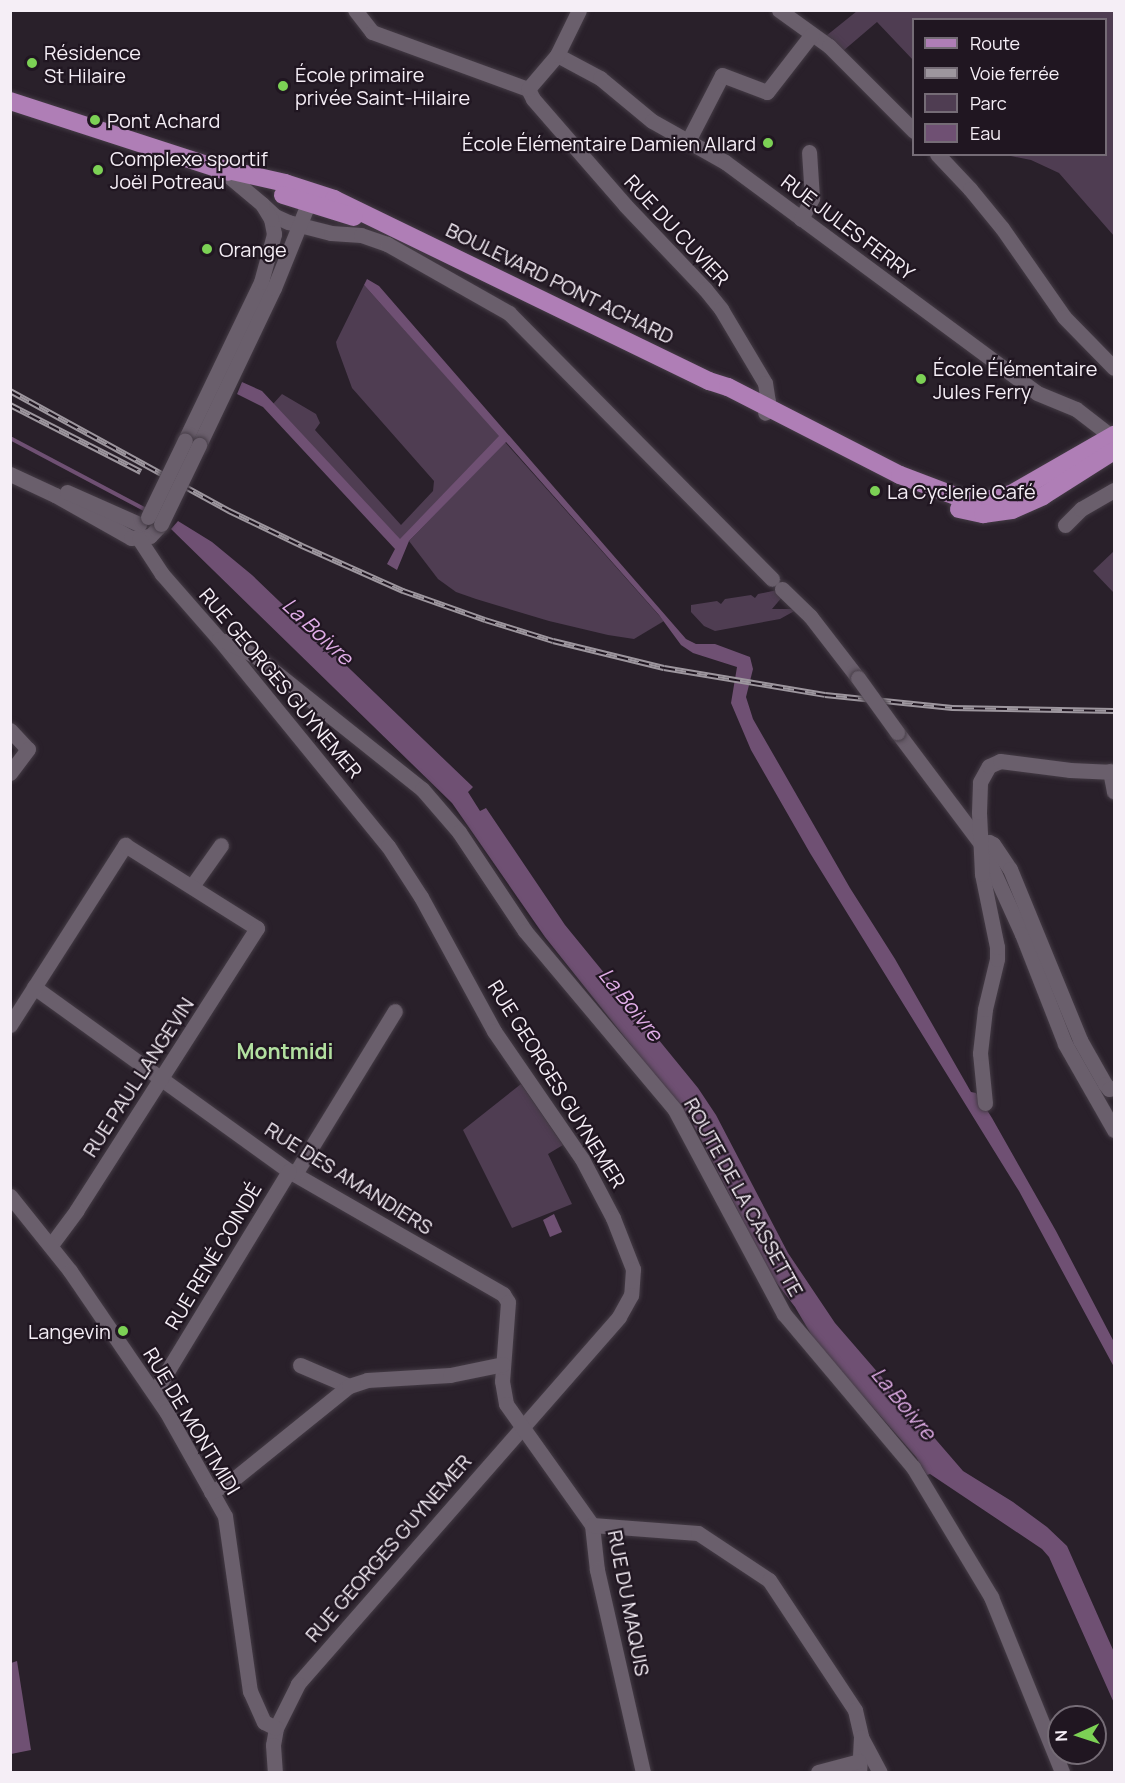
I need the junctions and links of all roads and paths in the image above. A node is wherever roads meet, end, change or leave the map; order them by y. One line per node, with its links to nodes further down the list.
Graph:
1 (354, 10): 6 (street)
2 (579, 10): 5 (street)
3 (779, 10): 4 (street)
4 (812, 34): 8 (street); 9 (street)
5 (557, 55): 6 (street); 9 (street, RUE JULES FERRY)
6 (528, 89): 21 (street, RUE DU CUVIER)
7 (10, 101): 12 (main road, BOULEVARD PONT ACHARD)
8 (912, 129)
9 (688, 141): 16 (street, RUE JULES FERRY)
10 (809, 152): 16 (street)
11 (939, 156): 20 (street)
12 (219, 168): 13 (main road, BOULEVARD PONT ACHARD); 14 (street)
13 (307, 196): 15 (main road, BOULEVARD PONT ACHARD); 17 (main road, BOULEVARD PONT ACHARD); 18 (street)
14 (262, 204): 18 (street); 19 (street)
15 (333, 212): 17 (main road, BOULEVARD PONT ACHARD); 18 (street)
16 (801, 219): 22 (street, RUE JULES FERRY)
17 (391, 225): 21 (main road, BOULEVARD PONT ACHARD)
18 (301, 228): 19 (street); 23 (street); 34 (street, bridge)
19 (261, 282): 23 (street)
20 (1114, 368)
21 (766, 410): 22 (main road, BOULEVARD PONT ACHARD)
22 (1114, 441)
23 (192, 443): 28 (street, bridge)
24 (10, 469): 28 (street)
25 (10, 474): 28 (street)
26 (1114, 490): 27 (street)
27 (1065, 525)
28 (147, 526): 29 (street, RUE GEORGES GUYNEMER)
29 (219, 639): 51 (street, RUE GEORGES GUYNEMER); 61 (street, ROUTE DE LA CASSETTE)
30 (10, 730): 32 (street)
31 (1112, 771): 33 (street); 34 (street)
32 (10, 773)
33 (1114, 792)
34 (981, 844): 41 (street); 42 (street); 43 (street)
35 (221, 845): 36 (street)
36 (192, 886): 37 (street); 40 (street, RUE PAUL LANGEVIN)
37 (34, 987): 39 (street); 40 (street, RUE DES AMANDIERS)
38 (395, 1011): 44 (street, RUE RENÉ COINDÉ)
39 (10, 1025)
40 (162, 1078): 44 (street, RUE DES AMANDIERS); 46 (street, RUE PAUL LANGEVIN)
41 (1114, 1088)
42 (985, 1103)
43 (1114, 1130)
44 (292, 1172): 47 (street, RUE DES AMANDIERS); 50 (street, RUE RENÉ COINDÉ)
45 (10, 1196): 46 (street, RUE DE MONTMIDI)
46 (51, 1245): 50 (street, RUE DE MONTMIDI)
47 (503, 1364): 49 (street); 51 (street, RUE DES AMANDIERS)
48 (300, 1365): 49 (street)
49 (349, 1386): 52 (street)
50 (154, 1393): 52 (street, RUE DE MONTMIDI)
51 (521, 1428): 53 (street, RUE DU MAQUIS); 54 (street, RUE GEORGES GUYNEMER)
52 (211, 1492): 54 (street, RUE DE MONTMIDI)
53 (592, 1525): 55 (street); 58 (street, RUE DU MAQUIS)
54 (276, 1728): 57 (street, RUE GEORGES GUYNEMER)
55 (861, 1737): 56 (street); 60 (street)
56 (859, 1767): 59 (street)
57 (275, 1773)
58 (644, 1773)
59 (818, 1773)
60 (880, 1773)
61 (1062, 1773)

